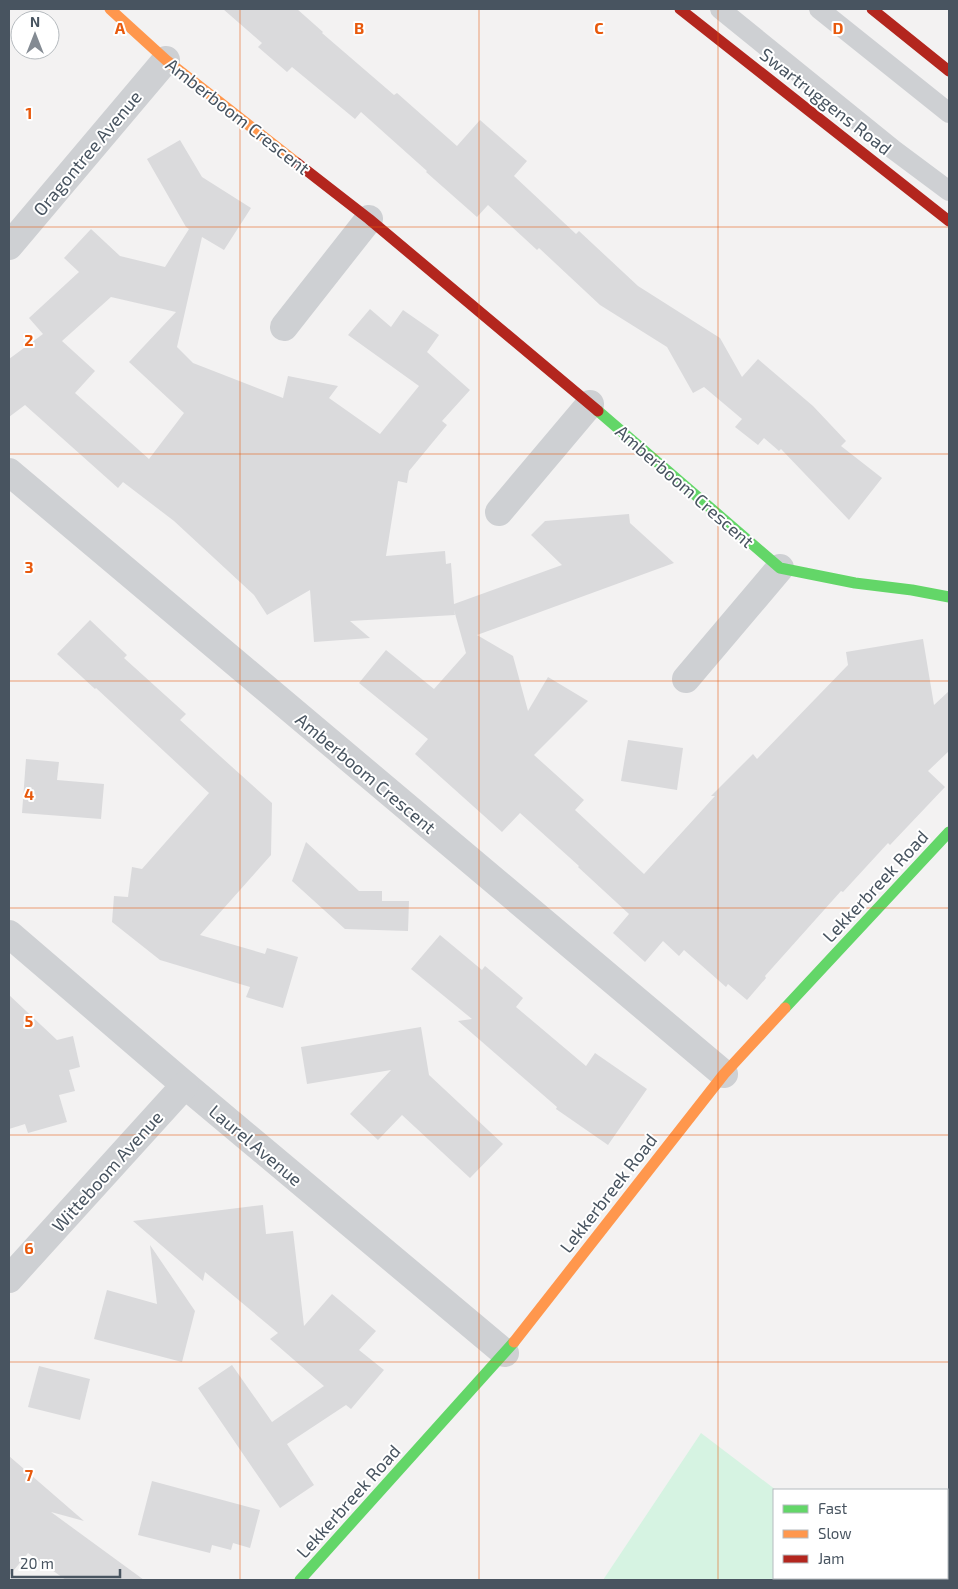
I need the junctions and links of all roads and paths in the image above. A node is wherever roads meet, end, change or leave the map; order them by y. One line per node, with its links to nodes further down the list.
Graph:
1 (110, 9): 6 (street, Amberboom Crescent)
2 (680, 9): 11 (street, Swartruggens Road)
3 (720, 9): 9 (lane)
4 (819, 9): 8 (lane)
5 (872, 9): 7 (street)
6 (166, 60): 10 (street, Amberboom Crescent); 12 (street, Oragontree Avenue)
7 (949, 71)
8 (949, 113)
9 (949, 191)
10 (369, 219): 13 (street); 14 (street, Amberboom Crescent)
11 (949, 221)
12 (9, 246)
13 (284, 327)
14 (590, 404): 16 (street); 17 (street, Amberboom Crescent)
15 (9, 472): 22 (street, Amberboom Crescent)
16 (499, 512)
17 (780, 568): 18 (street, Amberboom Crescent); 19 (street)
18 (949, 597)
19 (686, 679)
20 (949, 832): 22 (street, Lekkerbreek Road)
21 (9, 934): 23 (street, Laurel Avenue)
22 (724, 1074): 25 (street, Lekkerbreek Road)
23 (185, 1085): 24 (street, Witteboom Avenue); 25 (street, Laurel Avenue)
24 (9, 1279)
25 (505, 1353): 26 (street, Lekkerbreek Road)
26 (300, 1580)

